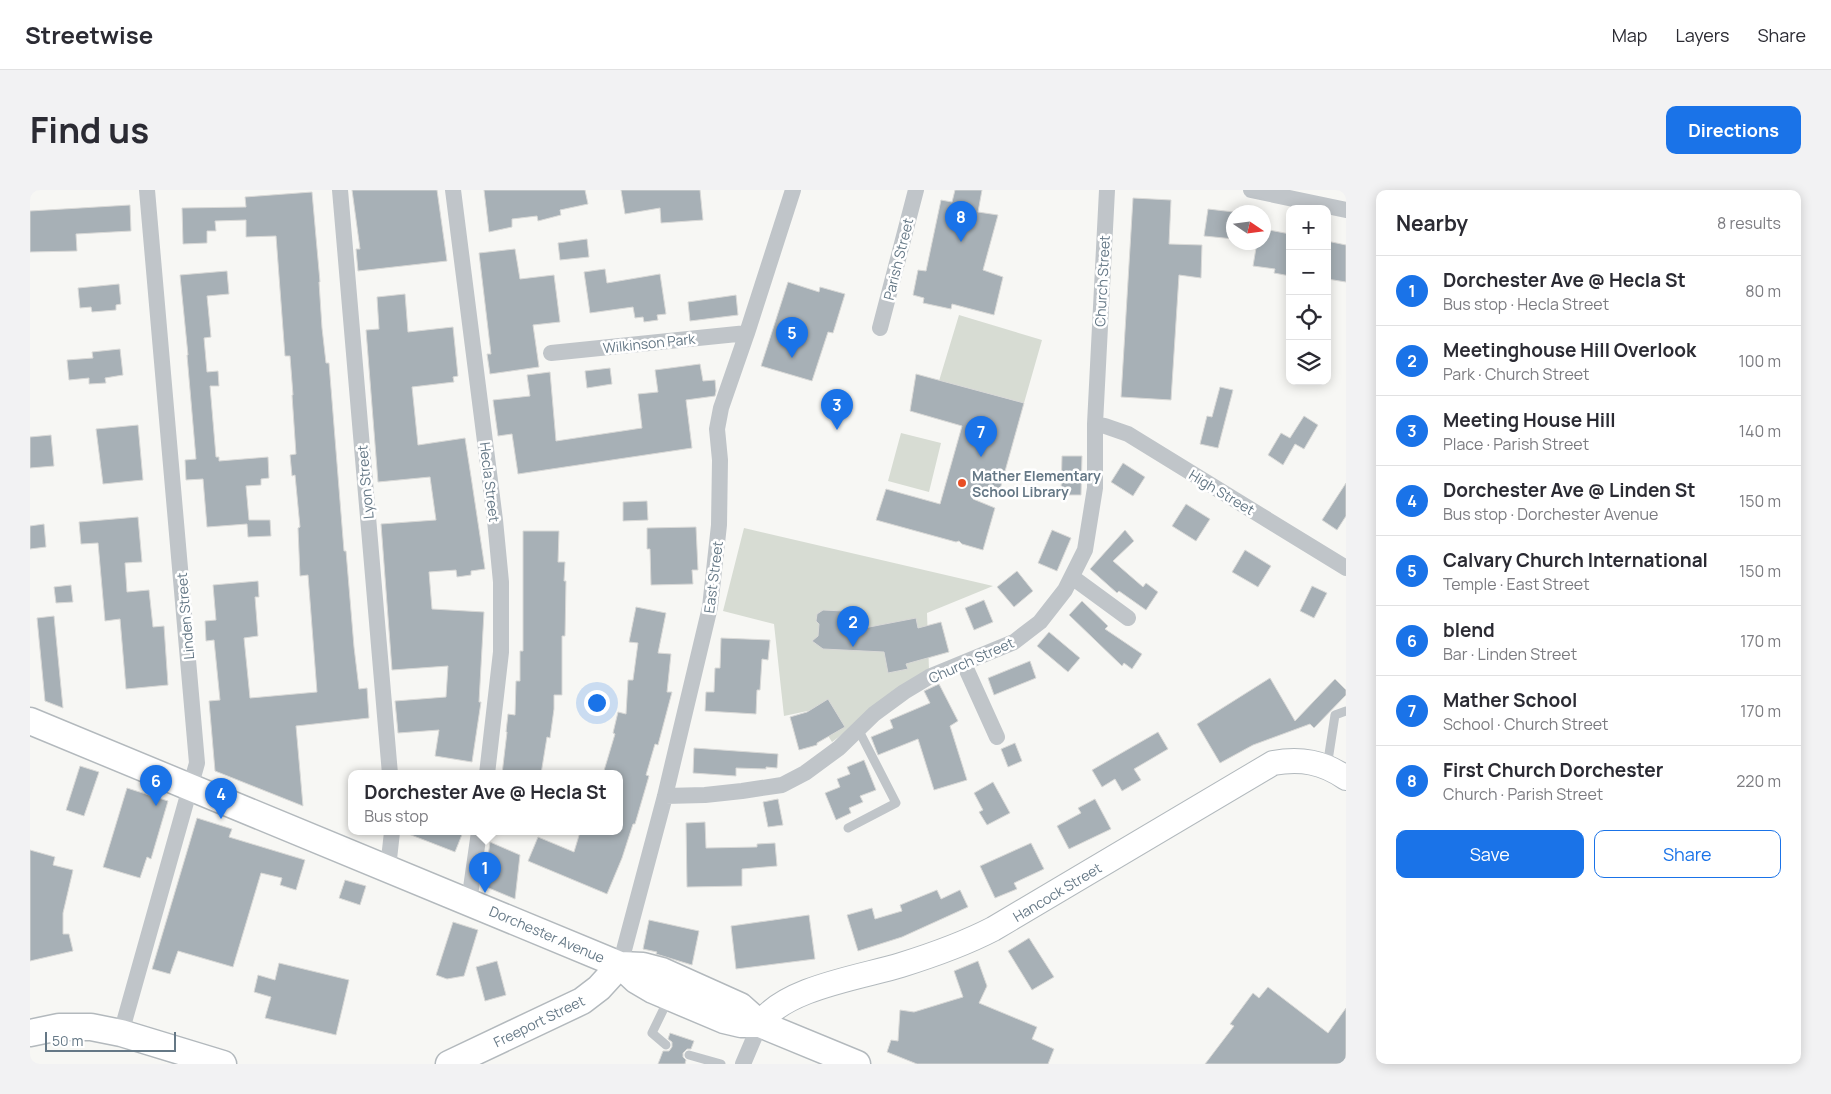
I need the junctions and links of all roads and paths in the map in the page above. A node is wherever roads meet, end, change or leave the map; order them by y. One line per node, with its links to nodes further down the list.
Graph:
1 (147, 190): 24 (street, Linden Street)
2 (340, 190): 21 (street, Lyon Street)
3 (453, 190): 22 (street, Hecla Street)
4 (793, 190): 10 (street, East Street)
5 (916, 190): 9 (street, Parish Street)
6 (1107, 190): 12 (street, Church Street)
7 (1251, 190): 8 (street)
8 (1346, 210)
9 (880, 328)
10 (747, 333): 11 (street, Wilkinson Park); 25 (street, East Street)
11 (551, 353)
12 (1095, 424): 13 (street, High Street); 14 (street, Church Street)
13 (1346, 568)
14 (1072, 577): 15 (street); 16 (street, Church Street)
15 (1128, 618)
16 (964, 664): 19 (street, Church Street); 20 (street)
17 (1346, 711): 23 (lane)
18 (30, 721): 24 (main road, Dorchester Avenue)
19 (858, 729): 25 (street, Church Street); 26 (lane)
20 (997, 737)
21 (390, 770)
22 (487, 770)
23 (1336, 772): 33 (main road, Hancock Street)
24 (191, 787): 29 (main road, Dorchester Avenue); 35 (street, Linden Street)
25 (665, 796): 31 (street, East Street)
26 (848, 828)
27 (392, 835): 29 (street)
28 (479, 835): 30 (street)
29 (388, 868): 30 (main road, Dorchester Avenue)
30 (469, 902): 31 (main road, Dorchester Avenue)
31 (620, 965): 32 (main road, Dorchester Avenue); 33 (main road, Dorchester Avenue); 39 (main road, Freeport Street)
32 (670, 996): 33 (main road, Dorchester Avenue); 36 (lane)
33 (760, 1024): 41 (street); 42 (main road, Dorchester Avenue)
34 (30, 1033): 35 (main road)
35 (121, 1033): 38 (main road)
36 (666, 1045)
37 (688, 1055): 40 (lane)
38 (213, 1062)
39 (449, 1064)
40 (721, 1064)
41 (743, 1064)
42 (857, 1064)

